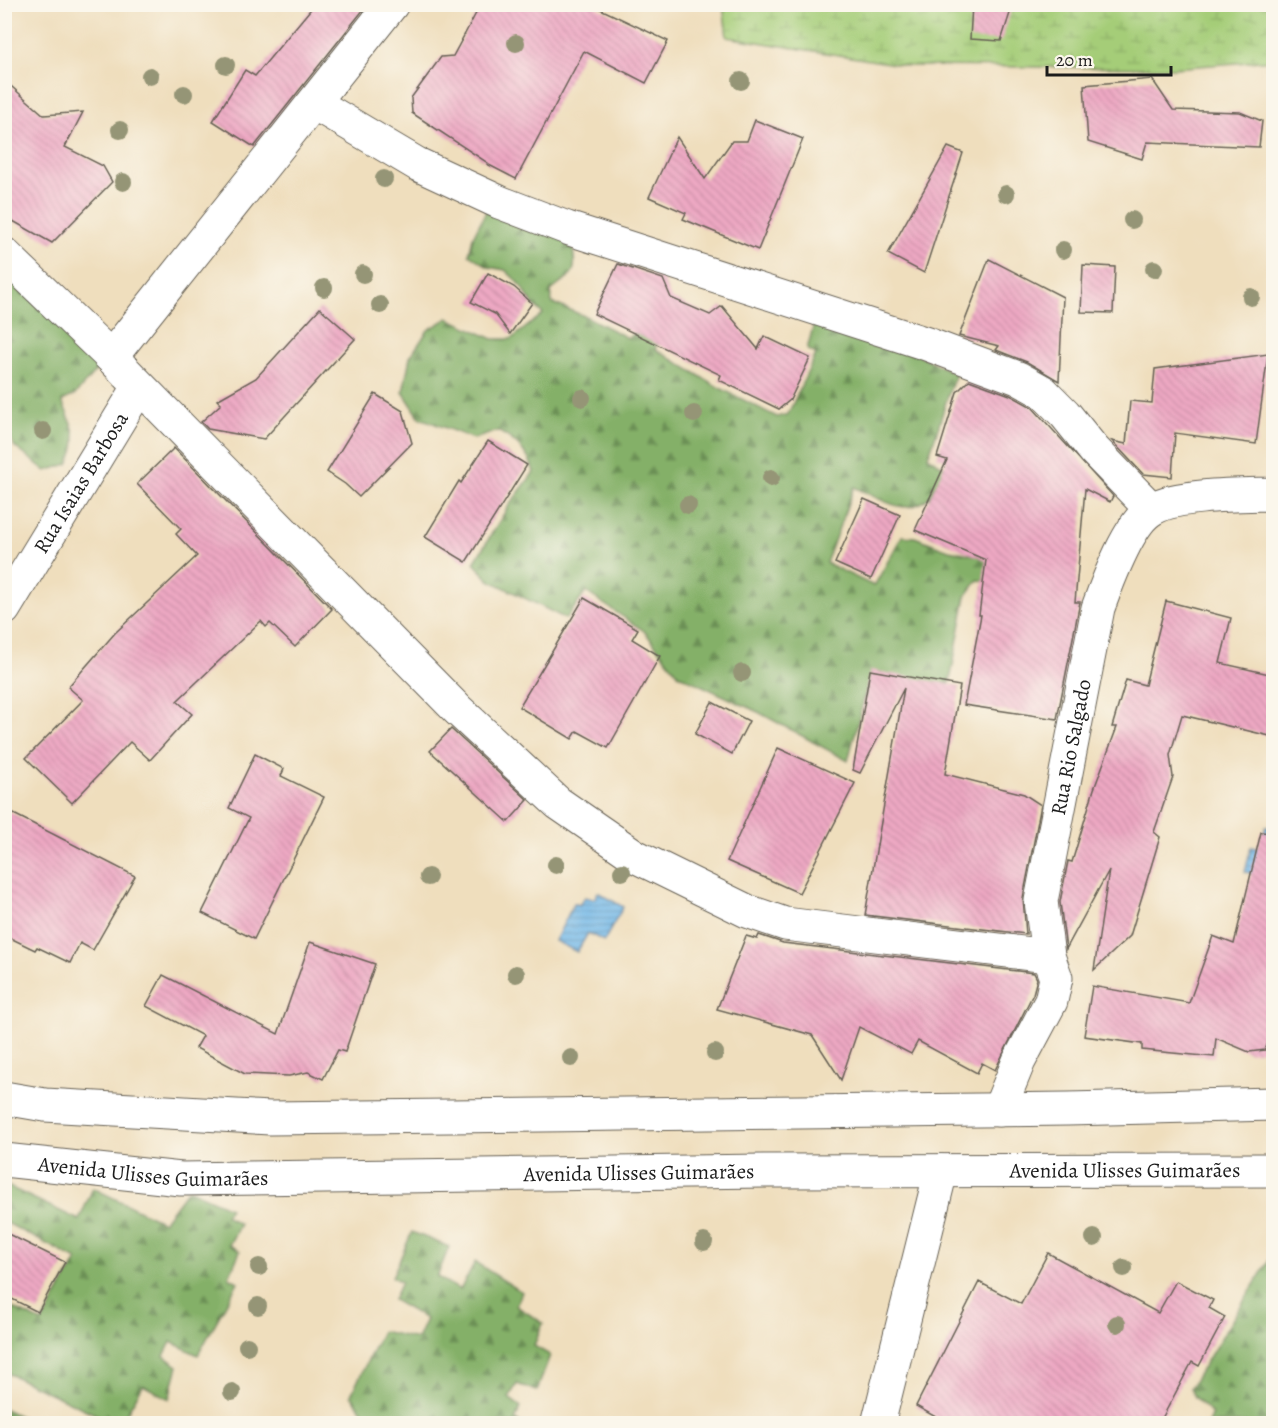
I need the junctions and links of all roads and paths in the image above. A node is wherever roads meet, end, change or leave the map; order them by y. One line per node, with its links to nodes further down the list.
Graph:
1 (392, 4): 2 (street)
2 (314, 103): 4 (street); 7 (street)
3 (4, 254): 4 (street)
4 (111, 357): 5 (street)
5 (139, 387): 8 (street, Rua Isaias Barbosa); 9 (street)
6 (1274, 494): 7 (street)
7 (1151, 509): 9 (street, Rua Rio Salgado)
8 (4, 609)
9 (1048, 956): 12 (street, Rua Rio Salgado)
10 (4, 1098): 12 (street)
11 (1274, 1104): 12 (street)
12 (999, 1110)
13 (4, 1160): 15 (street, Avenida Ulisses Guimarães)
14 (1274, 1170): 15 (street, Avenida Ulisses Guimarães)
15 (941, 1171): 16 (street)
16 (878, 1424)

